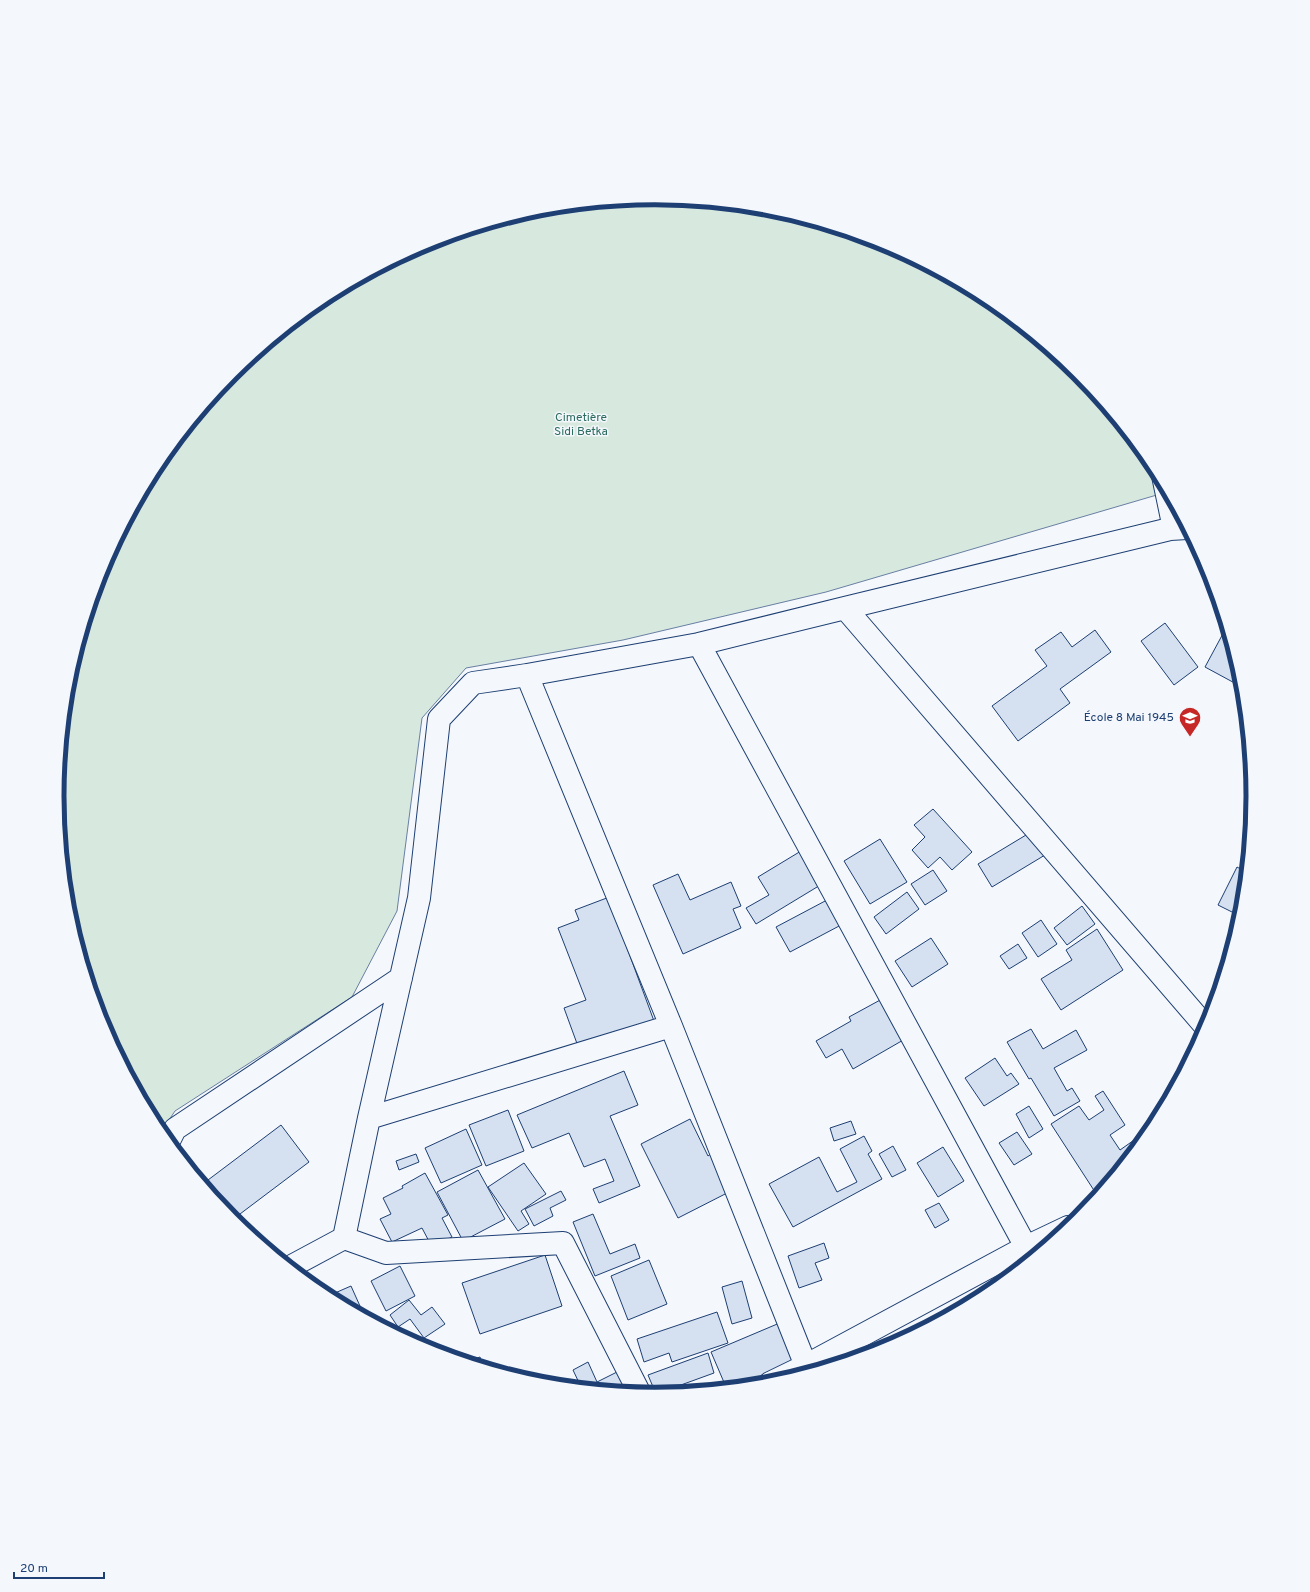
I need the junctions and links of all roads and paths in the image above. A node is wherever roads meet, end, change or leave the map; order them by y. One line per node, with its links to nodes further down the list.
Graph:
1 (1171, 508): 2 (lane)
2 (1178, 528): 3 (street)
3 (845, 608): 4 (street); 7 (street)
4 (699, 644): 5 (street); 13 (street)
5 (527, 675): 6 (street); 8 (street)
6 (401, 978): 9 (street); 10 (street)
7 (1201, 1021)
8 (671, 1026): 9 (street); 16 (street)
9 (369, 1118): 12 (street)
10 (172, 1135)
11 (1050, 1236): 13 (street)
12 (344, 1238): 14 (street); 17 (street)
13 (1026, 1247): 15 (street)
14 (294, 1265)
15 (811, 1366)
16 (805, 1368)
17 (636, 1387)

